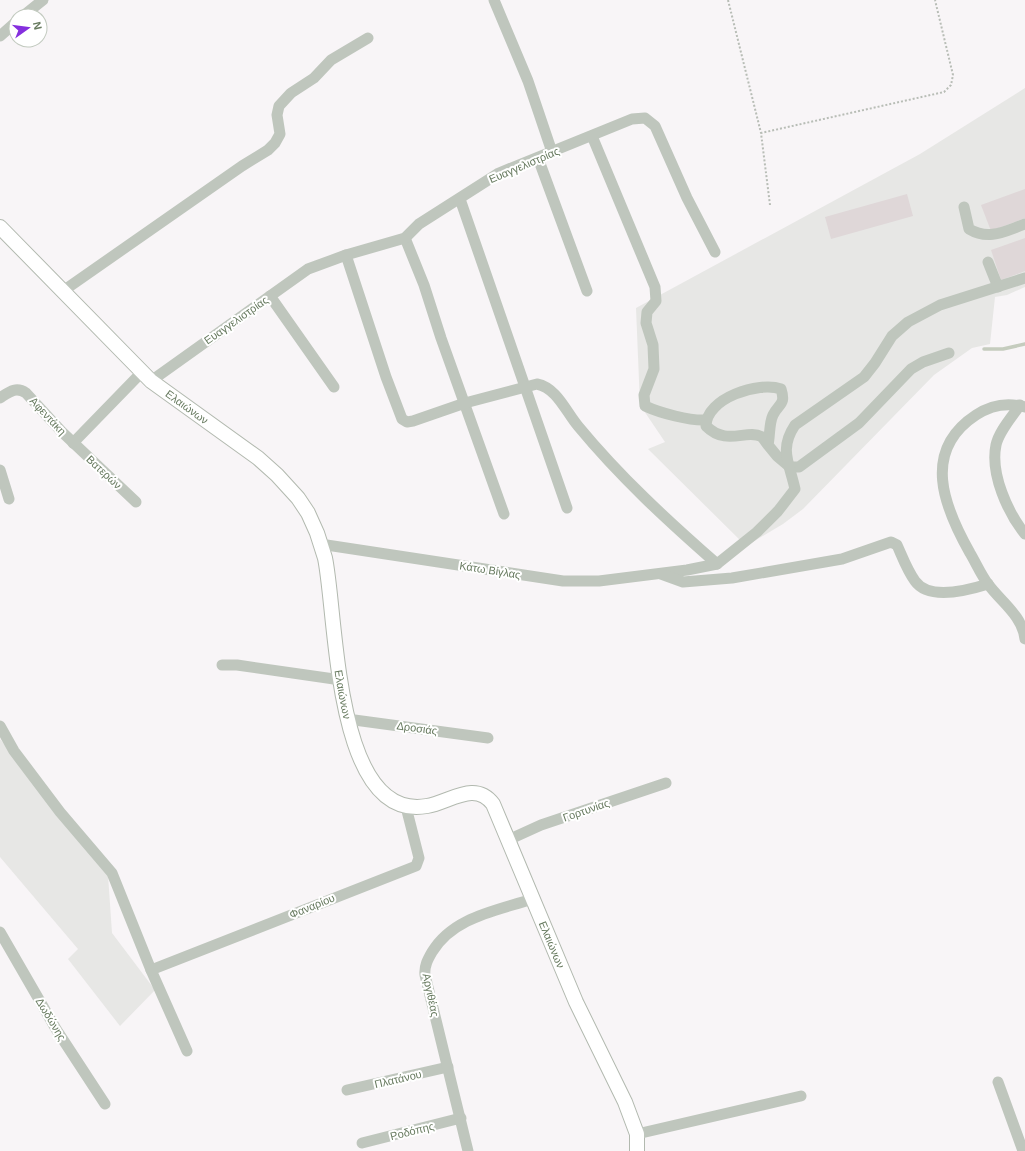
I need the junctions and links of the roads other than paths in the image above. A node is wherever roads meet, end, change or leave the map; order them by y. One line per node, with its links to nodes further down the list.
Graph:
1 (42, 0): 3 (street)
2 (494, 0): 8 (street)
3 (33, 8)
4 (8, 29): 5 (street)
5 (0, 36)
6 (368, 38): 20 (street)
7 (592, 136): 8 (street, Ευαγγελιστρίας); 15 (street, Ευαγγελιστρίας); 30 (street)
8 (552, 152): 9 (street, Ευαγγελιστρίας)
9 (538, 158): 10 (street, Ευαγγελιστρίας); 21 (street)
10 (460, 199): 14 (street, Ευαγγελιστρίας); 26 (street)
11 (964, 207): 12 (street)
12 (1025, 224)
13 (0, 227): 20 (main road, Ελαιώνων)
14 (405, 238): 16 (street, Ευαγγελιστρίας); 28 (street)
15 (715, 252)
16 (346, 255): 22 (street, Ευαγγελιστρίας); 28 (street)
17 (988, 262): 19 (street)
18 (1025, 278): 19 (street)
19 (998, 287): 33 (street)
20 (63, 291): 24 (main road, Ελαιώνων)
21 (587, 291)
22 (270, 296): 24 (street, Ευαγγελιστρίας); 25 (street)
23 (949, 354): 33 (street)
24 (147, 376): 31 (street, Ευαγγελιστρίας); 40 (main road, Ελαιώνων)
25 (334, 387)
26 (525, 388): 28 (street); 37 (street); 41 (street)
27 (0, 398): 31 (street, Αφεντάκη)
28 (464, 403): 38 (street)
29 (1022, 406): 39 (street); 43 (street)
30 (706, 420): 32 (street); 32 (street)
31 (73, 443): 36 (street, Βατερών)
32 (768, 445): 33 (street)
33 (790, 467): 41 (street)
34 (0, 470): 35 (street)
35 (9, 499)
36 (136, 502)
37 (567, 508)
38 (504, 514)
39 (1025, 534)
40 (320, 544): 42 (street, Κάτω Βίγλας); 46 (main road, Ελαιώνων)
41 (717, 564): 42 (street, Κάτω Βίγλας)
42 (661, 574): 43 (street)
43 (988, 584): 44 (street)
44 (1025, 639)
45 (222, 665): 46 (street)
46 (341, 680): 47 (main road, Ελαιώνων)
47 (347, 719): 49 (street, Δροσιάς); 51 (main road, Ελαιώνων)
48 (0, 726): 55 (street)
49 (488, 738)
50 (666, 784): 52 (street, Γορτυνίας)
51 (406, 807): 52 (main road, Ελαιώνων); 55 (street, Φαναρίου)
52 (508, 840): 53 (main road, Ελαιώνων)
53 (532, 899): 57 (street, Αργιθέας); 63 (main road, Ελαιώνων)
54 (0, 932): 61 (street, Δωδώνης)
55 (151, 970): 56 (street)
56 (187, 1051)
57 (448, 1067): 59 (street, Πλατάνου); 62 (street, Αργιθέας)
58 (998, 1082): 67 (street)
59 (347, 1090)
60 (801, 1096): 63 (street)
61 (105, 1104)
62 (461, 1118): 64 (street, Ροδόπης); 65 (street, Αργιθέας)
63 (637, 1134): 66 (main road, Ελαιώνων)
64 (362, 1143)
65 (468, 1151)
66 (637, 1151)
67 (1023, 1151)

